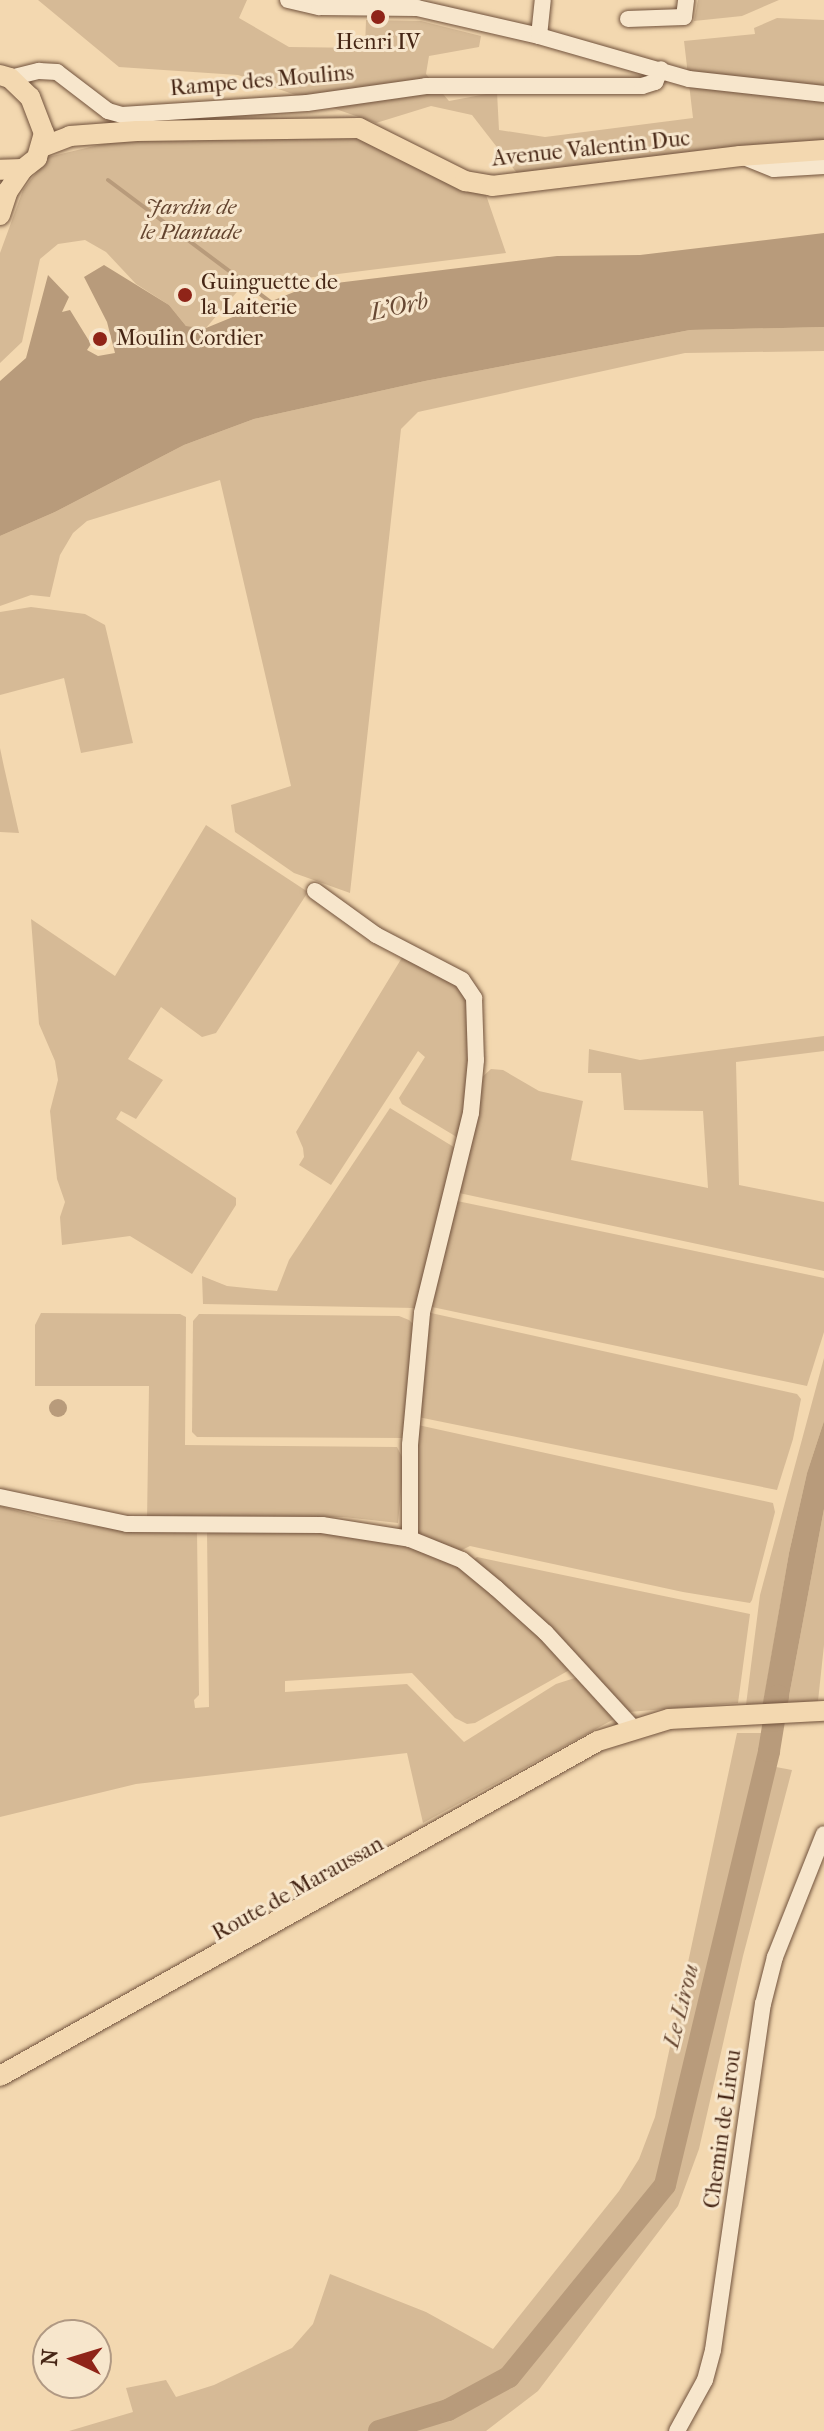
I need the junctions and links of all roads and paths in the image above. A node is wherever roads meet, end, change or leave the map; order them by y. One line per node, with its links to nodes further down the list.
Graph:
1 (288, 0): 5 (street)
2 (543, 0): 5 (street)
3 (686, 0): 4 (street)
4 (628, 19)
5 (539, 36): 6 (street)
6 (661, 69): 7 (street, Rampe des Moulins); 9 (street)
7 (63, 74): 8 (street); 10 (street)
8 (5, 76): 10 (main road)
9 (824, 94)
10 (36, 109): 11 (main road, Avenue Valentin Duc); 12 (main road)
11 (137, 131): 12 (main road, Avenue Valentin Duc); 14 (main road, Avenue Valentin Duc)
12 (42, 147): 16 (main road)
13 (824, 150): 14 (main road, Avenue Valentin Duc)
14 (740, 156): 15 (street)
15 (824, 166)
16 (8, 179): 17 (main road)
17 (0, 215)
18 (315, 891): 20 (street)
19 (0, 1497): 20 (street)
20 (410, 1539): 22 (street)
21 (816, 1712): 22 (main road, Route de Maraussan)
22 (626, 1731): 24 (main road, Route de Maraussan)
23 (824, 1834): 27 (street, Chemin de Lirou)
24 (371, 1871): 25 (main road, Route de Maraussan); 26 (main road, Route de Maraussan)
25 (0, 2076)
26 (0, 2083)
27 (677, 2431)

